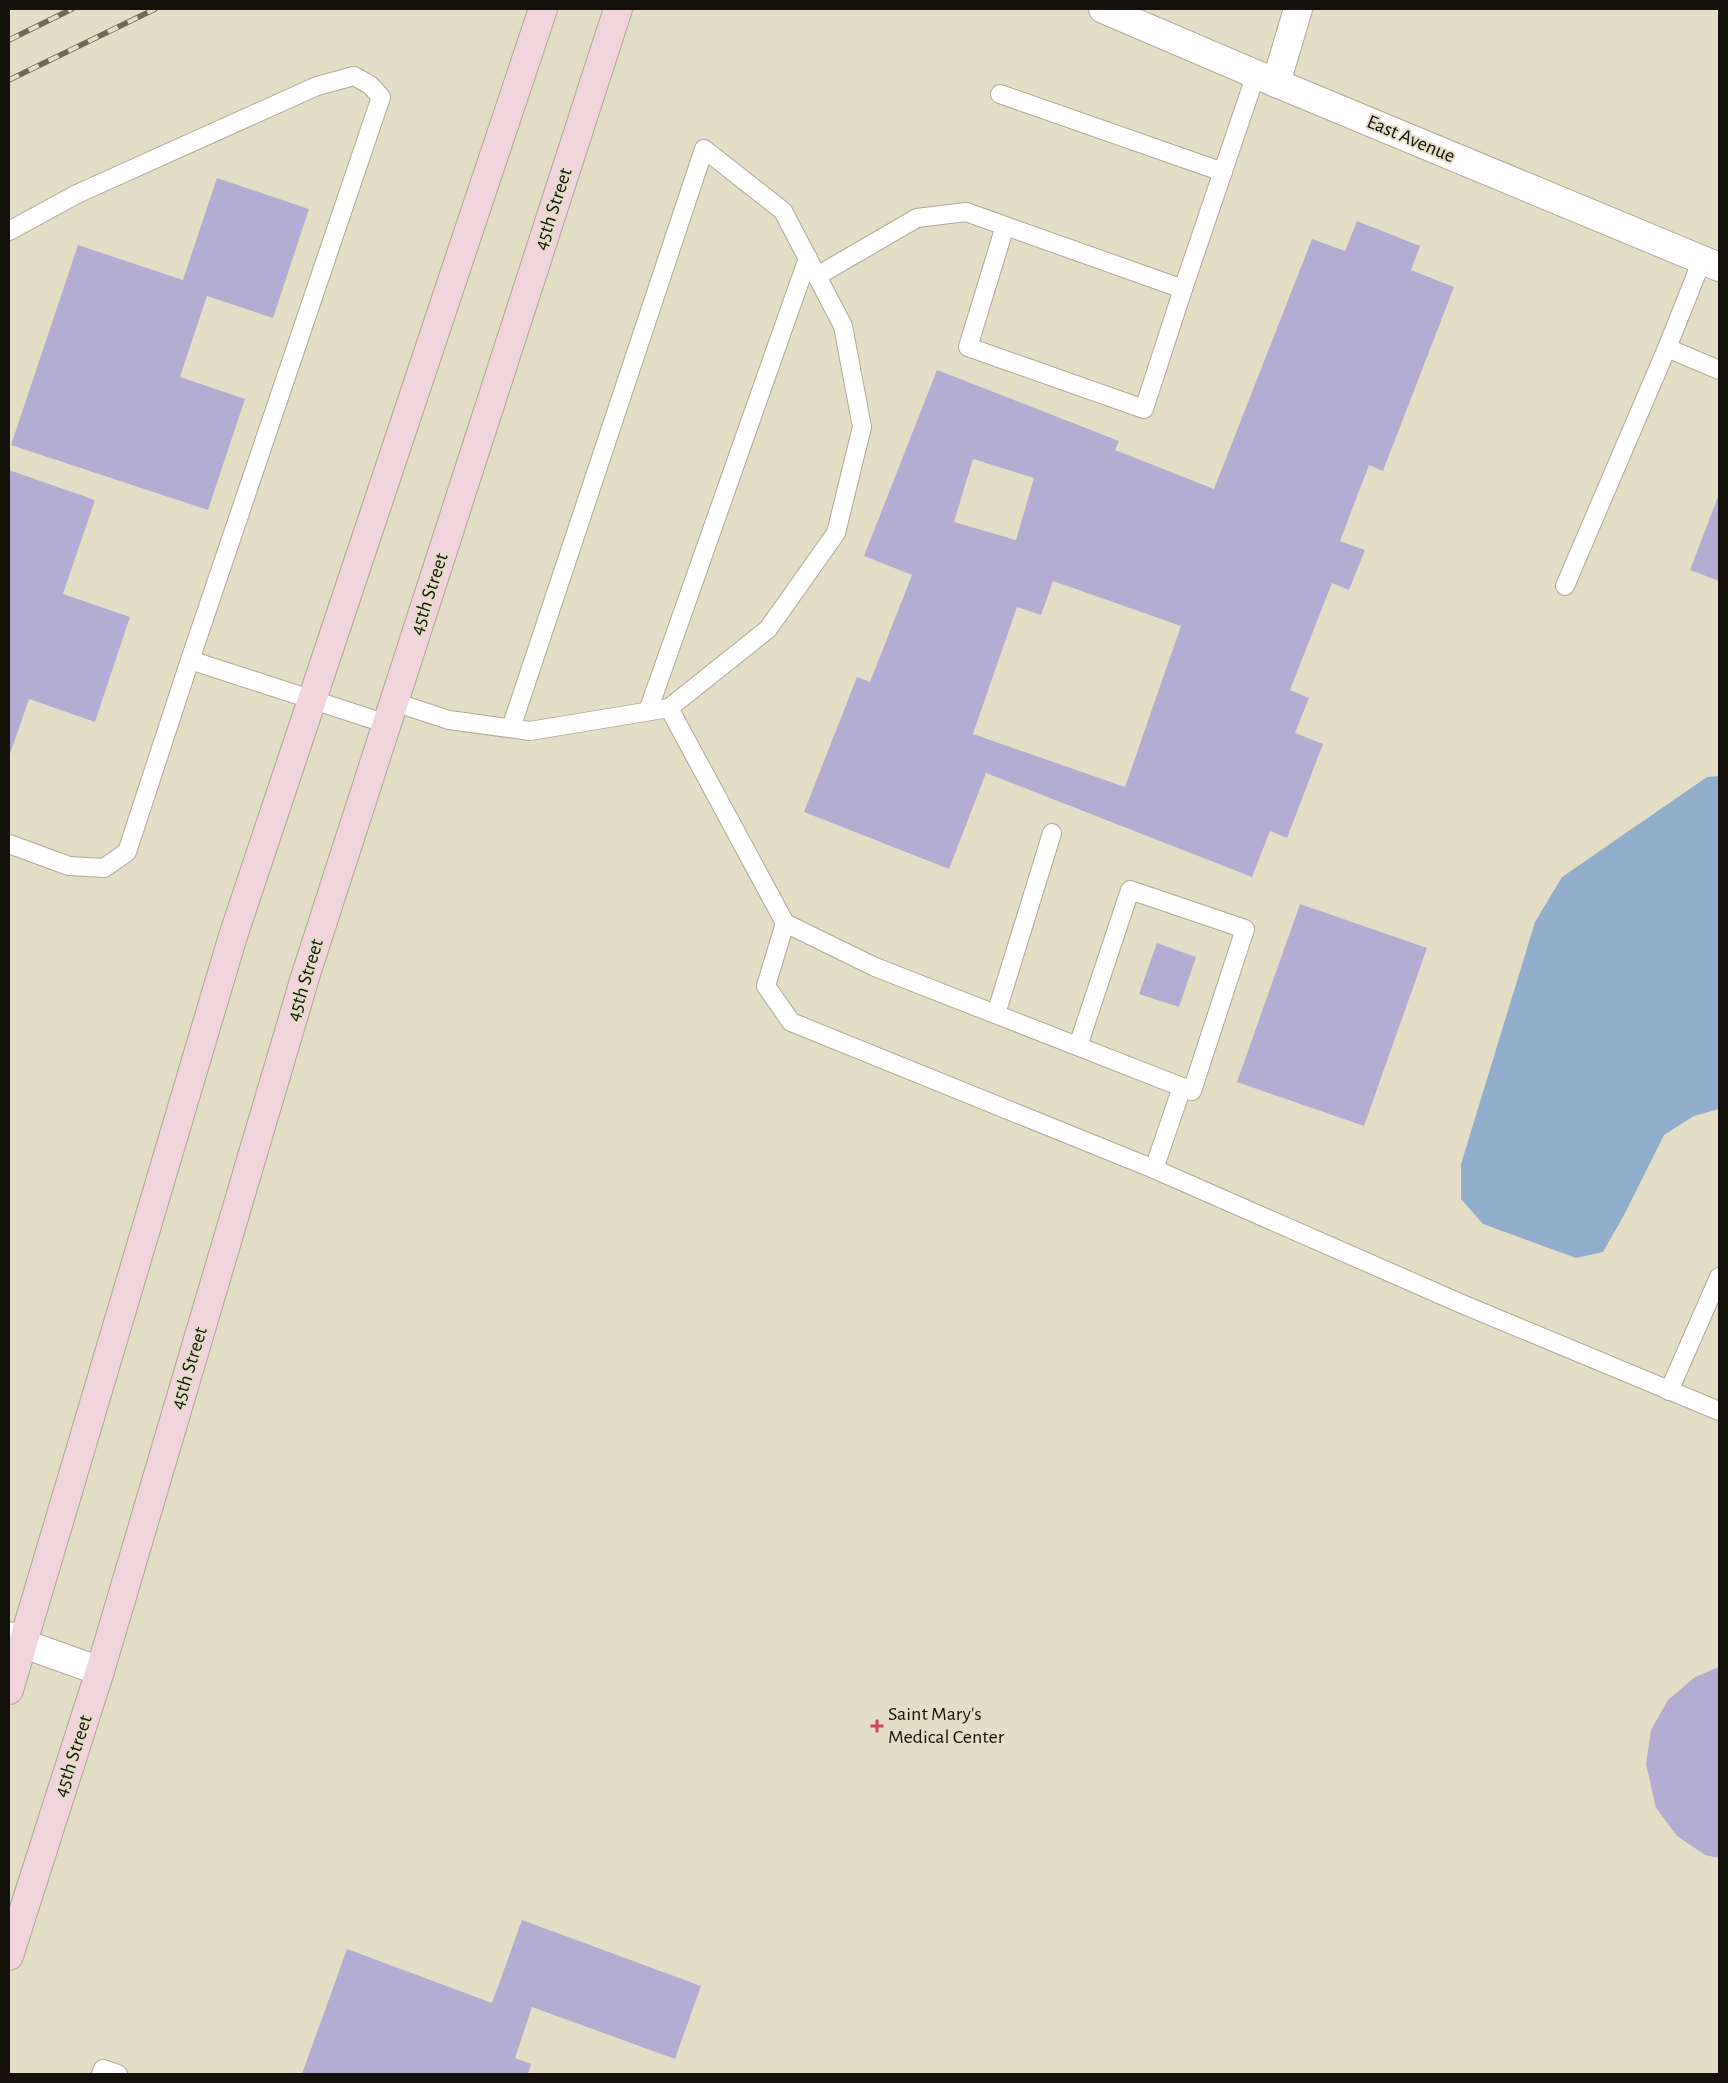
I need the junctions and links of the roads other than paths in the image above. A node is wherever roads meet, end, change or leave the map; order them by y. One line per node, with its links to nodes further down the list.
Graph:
1 (543, 9): 18 (main road)
2 (618, 9): 21 (main road, 45th Street)
3 (1103, 9): 5 (street, East Avenue)
4 (1298, 9): 5 (street)
5 (1266, 79): 7 (lane); 11 (street, East Avenue)
6 (1000, 94): 7 (lane)
7 (1223, 172): 13 (lane)
8 (1005, 226): 12 (lane); 13 (lane); 13 (lane)
9 (9, 231): 17 (lane)
10 (808, 258): 12 (lane); 20 (lane); 22 (lane)
11 (1711, 264): 14 (lane)
12 (817, 276): 19 (lane)
13 (1183, 289)
14 (1667, 348): 15 (lane); 16 (lane)
15 (1719, 370)
16 (1565, 586)
17 (190, 660): 18 (lane); 24 (lane)
18 (312, 700): 21 (lane); 33 (main road)
19 (670, 708): 20 (lane); 25 (lane)
20 (648, 711): 22 (lane)
21 (390, 713): 22 (lane); 34 (main road, 45th Street)
22 (511, 728)
23 (1052, 833): 26 (lane)
24 (9, 844)
25 (785, 923): 26 (lane); 29 (lane)
26 (996, 1014): 27 (lane)
27 (1078, 1046): 28 (lane); 28 (lane)
28 (1182, 1087): 29 (lane)
29 (1154, 1168): 31 (lane)
30 (1719, 1278): 31 (lane)
31 (1669, 1391): 32 (lane)
32 (1719, 1412)
33 (16, 1640): 34 (street); 35 (main road)
34 (100, 1671): 36 (main road, 45th Street)
35 (9, 1690)
36 (9, 1956)
37 (101, 2074): 38 (lane)
38 (118, 2074)

